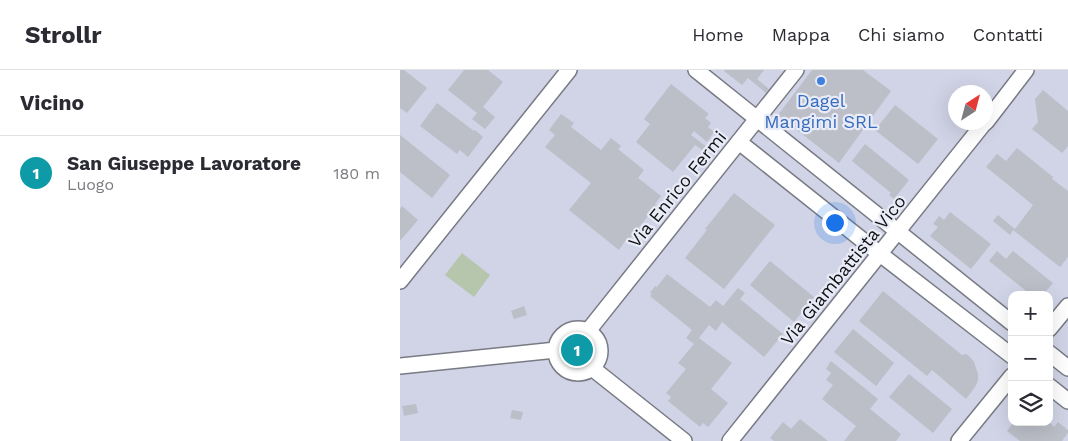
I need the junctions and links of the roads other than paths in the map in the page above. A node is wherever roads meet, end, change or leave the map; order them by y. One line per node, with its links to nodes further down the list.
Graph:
1 (569, 70): 11 (street)
2 (696, 70): 6 (street)
3 (796, 70): 6 (street, Via Enrico Fermi)
4 (1026, 70): 5 (street, Via Giambattista Vico)
5 (993, 112)
6 (757, 119): 8 (street, Via Enrico Fermi); 9 (street)
7 (979, 130): 9 (street, Via Giambattista Vico)
8 (739, 142): 10 (street); 15 (street, Via Enrico Fermi)
9 (898, 232): 10 (street, Via Giambattista Vico); 13 (street)
10 (880, 254): 17 (street); 26 (street, Via Giambattista Vico)
11 (400, 281)
12 (1068, 306): 14 (street)
13 (1008, 320)
14 (1053, 324)
15 (588, 331): 16 (street); 20 (street)
16 (556, 350): 19 (street); 20 (street)
17 (1008, 353)
18 (1053, 356): 21 (street)
19 (400, 366)
20 (592, 368): 25 (street)
21 (1068, 368)
22 (1008, 381): 27 (street)
23 (1053, 389): 24 (street)
24 (1068, 401)
25 (684, 441)
26 (730, 441)
27 (959, 441)

